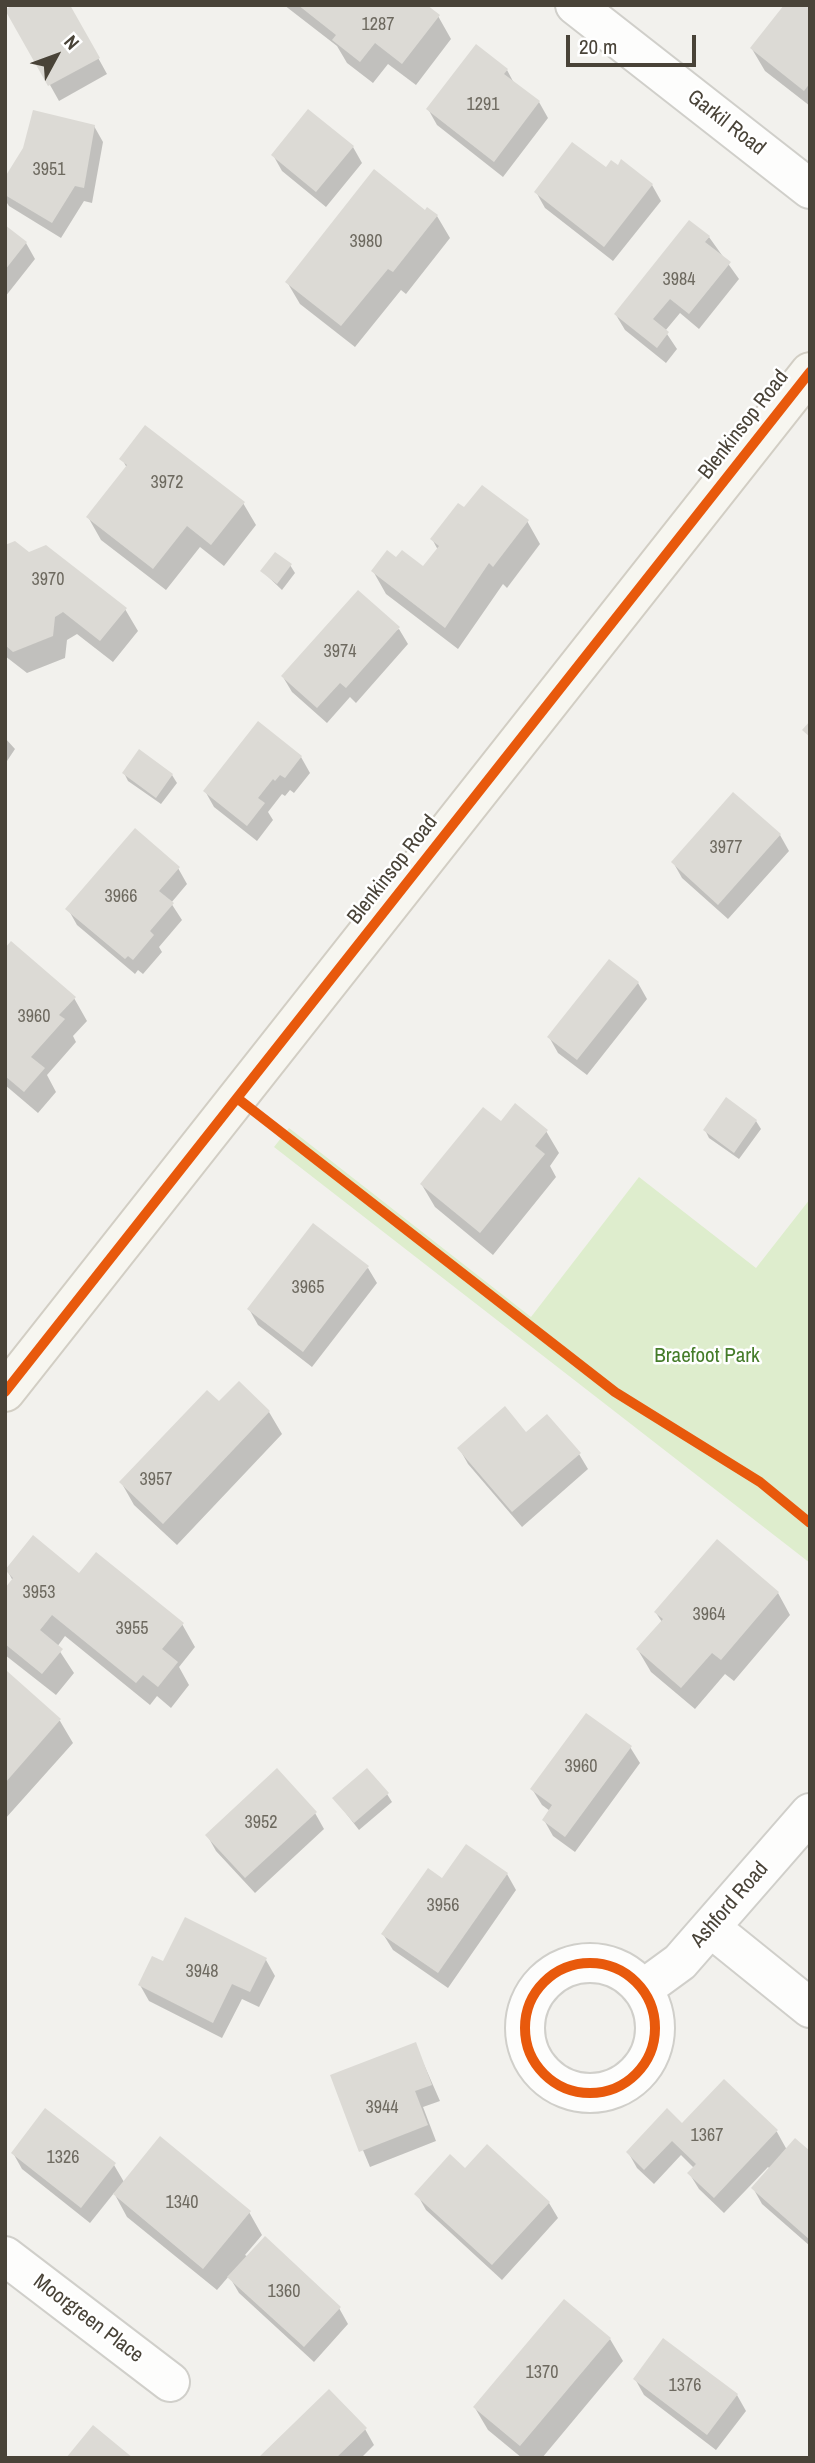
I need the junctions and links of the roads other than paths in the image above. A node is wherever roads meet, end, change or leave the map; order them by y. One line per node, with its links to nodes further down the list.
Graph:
1 (575, 5): 2 (street, Garkil Road)
2 (810, 189)
3 (810, 372): 4 (street, Blenkinsop Road)
4 (5, 1392)
5 (810, 1813): 6 (street, Ashford Road)
6 (711, 1928): 7 (street, Ashford Road); 8 (street)
7 (643, 1989)
8 (810, 2008)
9 (5, 2256): 10 (street, Moorgreen Place)
10 (170, 2382)

